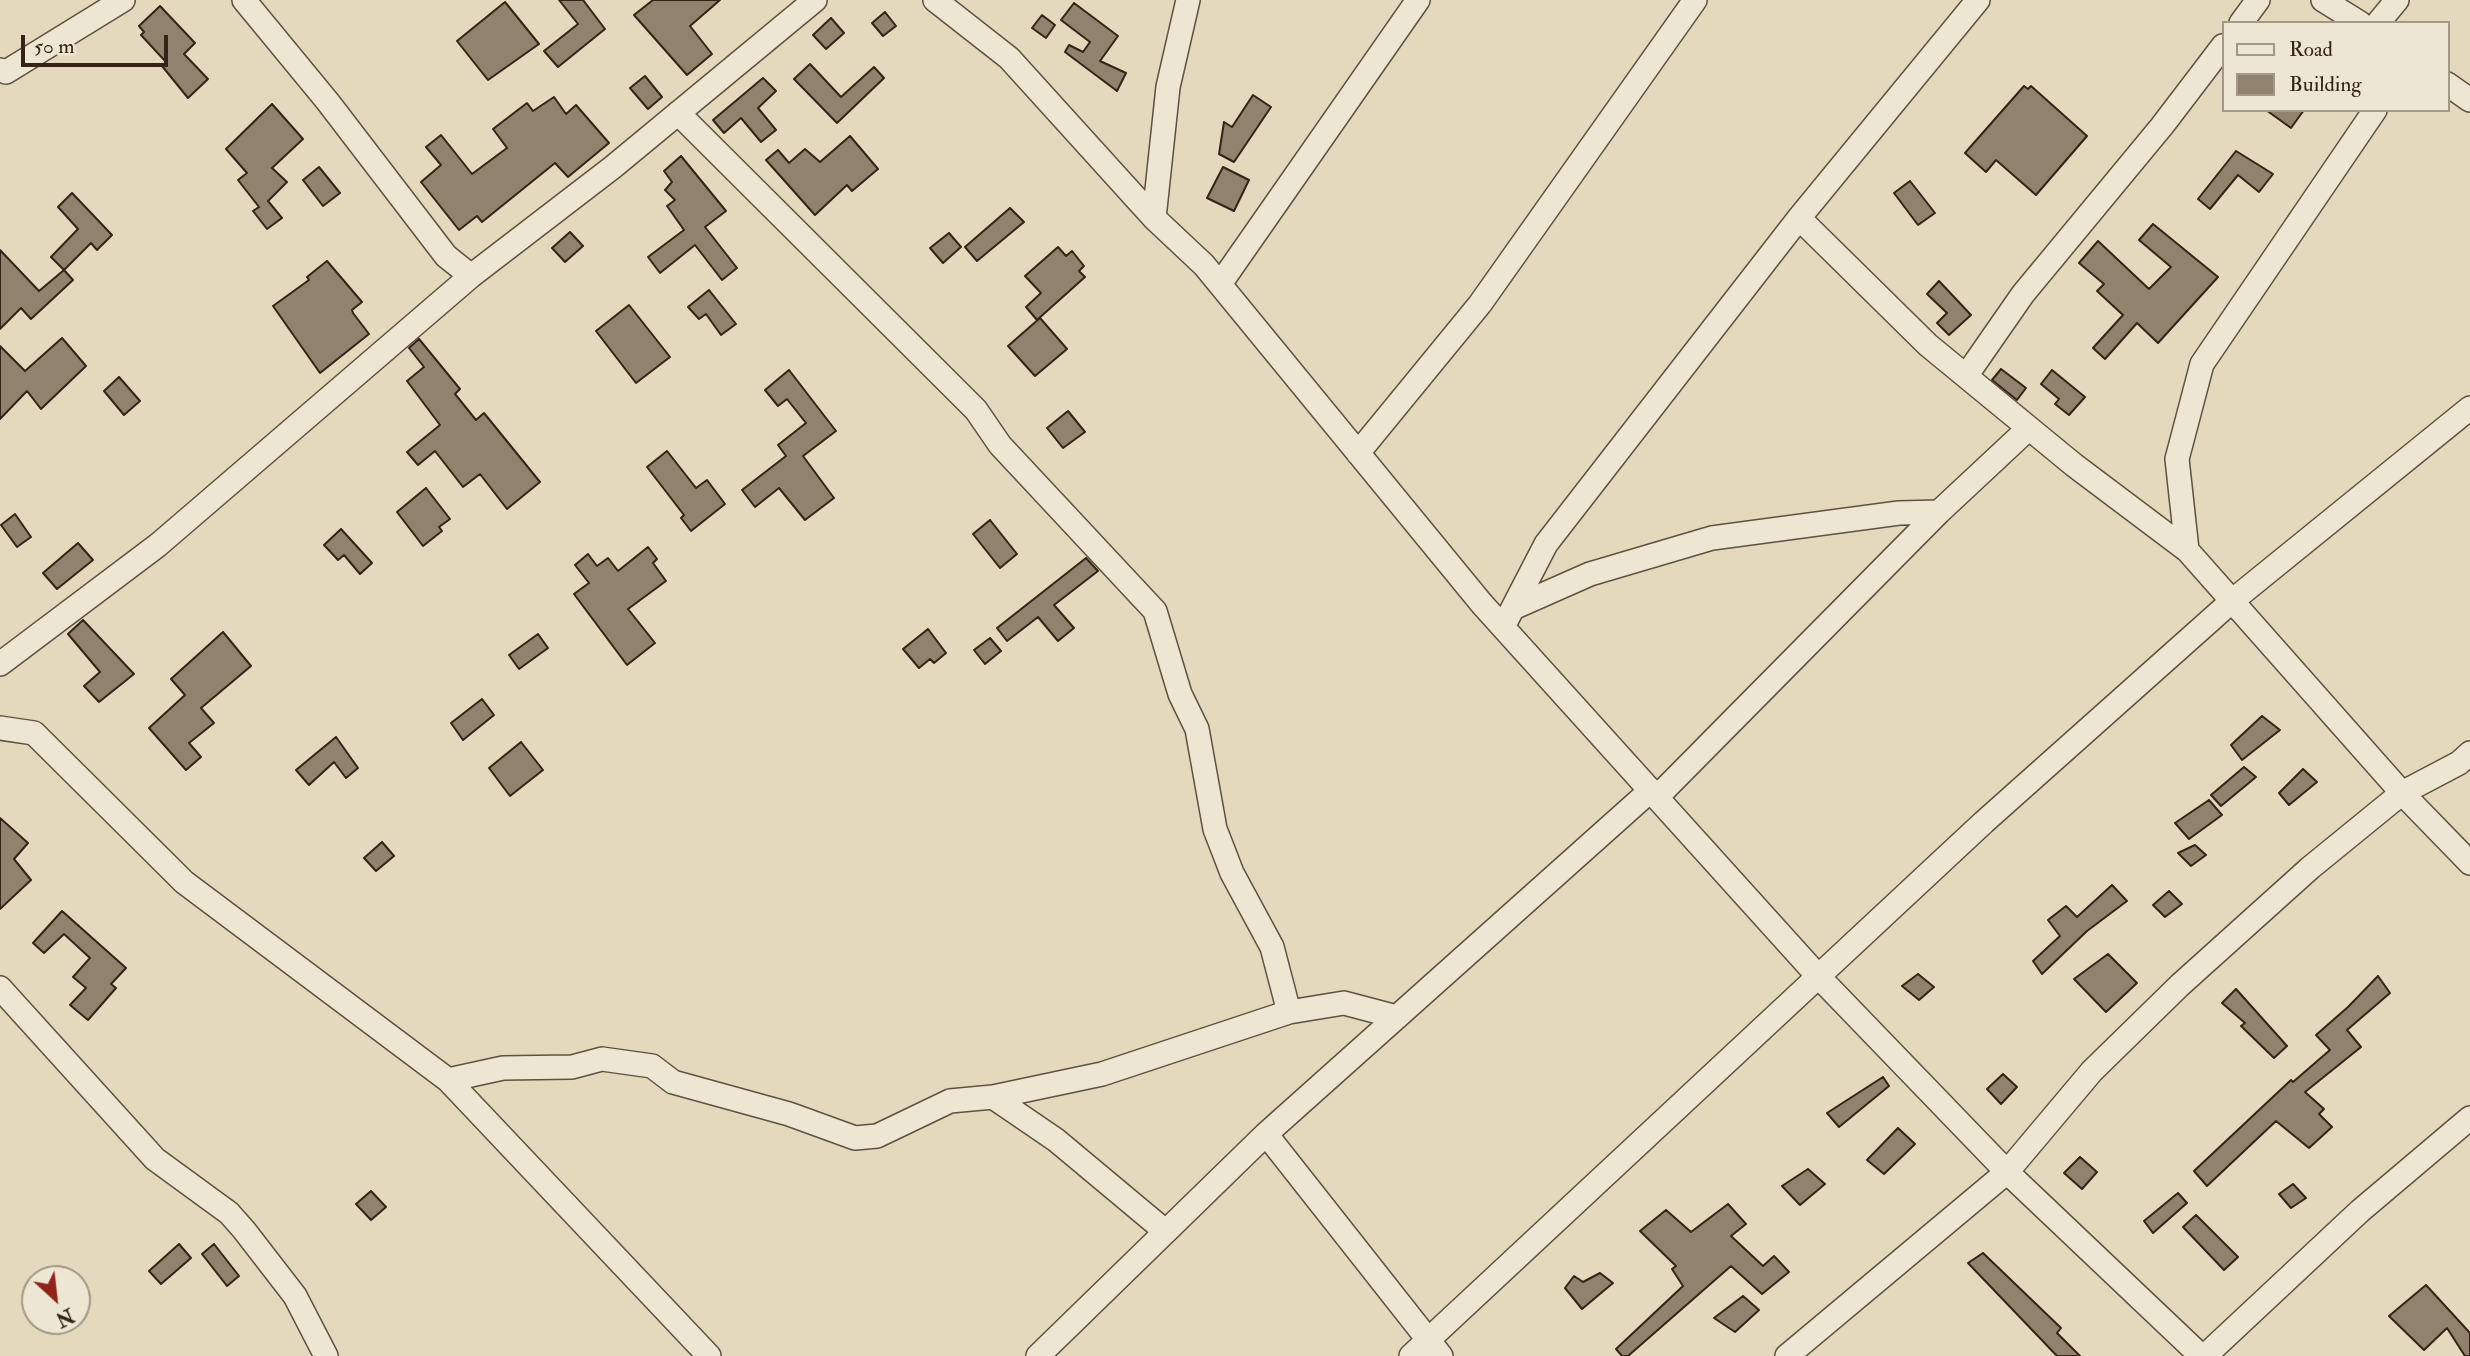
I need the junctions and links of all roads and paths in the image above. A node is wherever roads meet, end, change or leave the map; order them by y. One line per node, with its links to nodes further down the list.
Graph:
1 (123, 0): 16 (street)
2 (244, 0): 23 (street)
3 (815, 0): 20 (street)
4 (935, 0): 21 (street)
5 (1188, 0): 21 (street)
6 (1419, 0): 24 (street)
7 (1695, 0): 28 (street)
8 (2258, 0): 12 (street)
9 (2323, 0): 13 (street)
10 (2397, 0): 14 (street)
11 (1976, 1): 22 (street)
12 (2242, 21)
13 (2357, 21)
14 (2380, 21)
15 (2222, 47): 25 (street)
16 (0, 70)
17 (2449, 85): 18 (street)
18 (2470, 100)
19 (2374, 112): 30 (street)
20 (678, 113): 23 (street); 41 (street)
21 (1154, 218): 24 (street)
22 (1799, 218): 25 (street); 32 (street)
23 (471, 276): 33 (street)
24 (1220, 284): 28 (street)
25 (1966, 376): 27 (street)
26 (2470, 408): 31 (street)
27 (2029, 428): 29 (street); 30 (street)
28 (1358, 453): 32 (street)
29 (1939, 512): 32 (street); 37 (street)
30 (2187, 550): 31 (street)
31 (2231, 601): 36 (street); 39 (street)
32 (1508, 617): 37 (street)
33 (0, 664)
34 (0, 728): 43 (street)
35 (2470, 753): 36 (street)
36 (2402, 793): 38 (street); 47 (street)
37 (1654, 794): 39 (street); 42 (street)
38 (2470, 863)
39 (1817, 975): 47 (street); 49 (street)
40 (0, 988): 50 (street)
41 (1289, 1012): 42 (street); 44 (street)
42 (1397, 1017): 46 (street)
43 (447, 1080): 44 (street); 51 (street)
44 (993, 1097): 48 (street)
45 (2470, 1118): 54 (street)
46 (1266, 1134): 48 (street); 49 (street)
47 (2007, 1172): 53 (street); 54 (street)
48 (1165, 1231): 52 (street)
49 (1426, 1351)
50 (326, 1356)
51 (709, 1356)
52 (1038, 1356)
53 (1787, 1356)
54 (2203, 1356)

